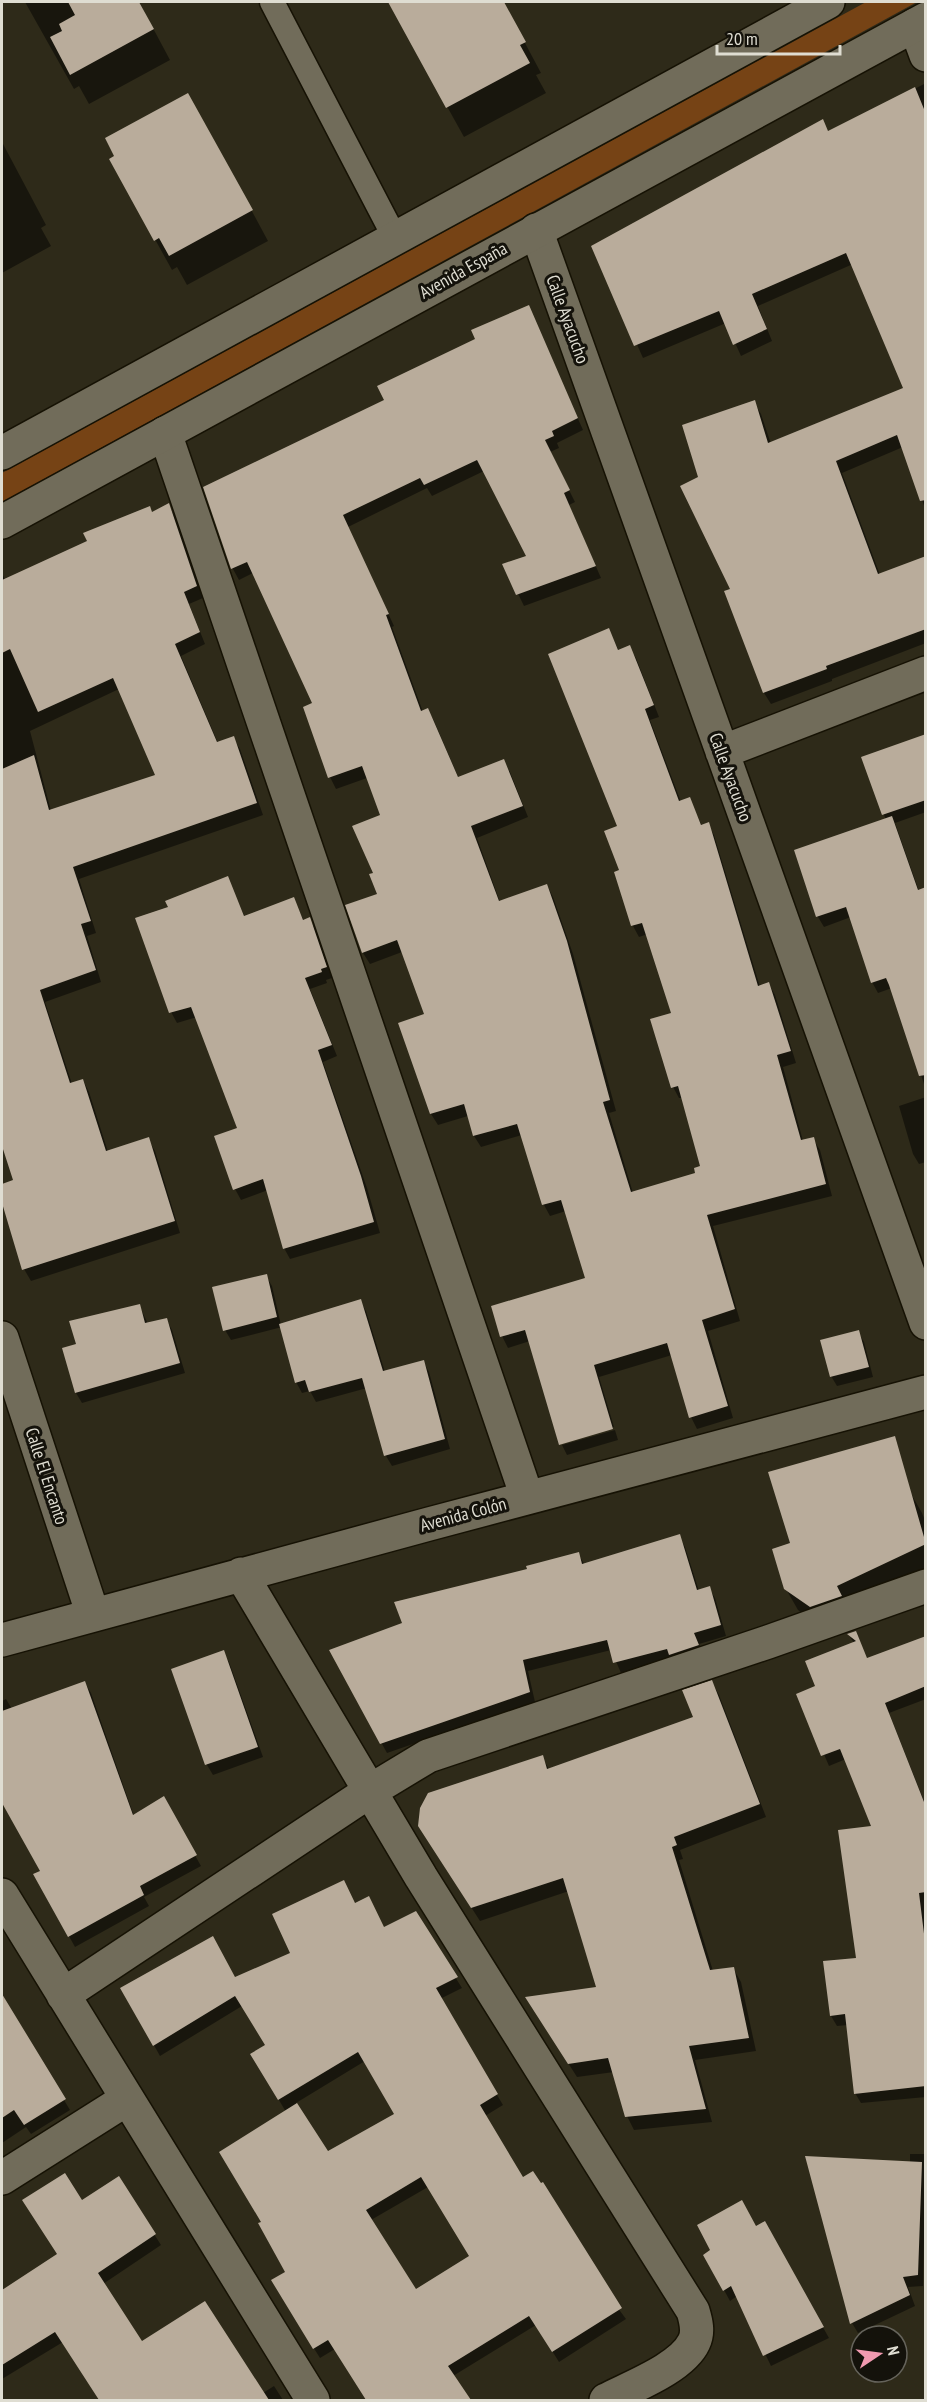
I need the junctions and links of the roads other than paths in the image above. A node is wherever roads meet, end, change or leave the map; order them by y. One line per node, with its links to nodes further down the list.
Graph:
1 (272, 2): 6 (lane)
2 (828, 2): 6 (street)
3 (920, 22): 4 (street); 5 (street, Avenida España)
4 (926, 55)
5 (536, 230): 7 (street, Avenida España); 11 (street, Calle Ayacucho)
6 (395, 238): 8 (street)
7 (165, 433): 9 (street, Avenida España); 15 (street)
8 (2, 453)
9 (2, 522)
10 (926, 673): 11 (street)
11 (722, 752): 12 (street, Calle Ayacucho)
12 (926, 1323)
13 (2, 1338): 18 (street, Calle El Encanto)
14 (926, 1392): 15 (street, Avenida Colón)
15 (527, 1497): 16 (street, Avenida Colón)
16 (241, 1574): 18 (street, Avenida Colón); 20 (street)
17 (926, 1586): 20 (street)
18 (93, 1615): 19 (street, Avenida Colón)
19 (2, 1640)
20 (370, 1791): 22 (street); 26 (street)
21 (2, 1895): 22 (street)
22 (63, 1995): 23 (street)
23 (127, 2099): 24 (street); 25 (street)
24 (2, 2178)
25 (313, 2400)
26 (606, 2400)

